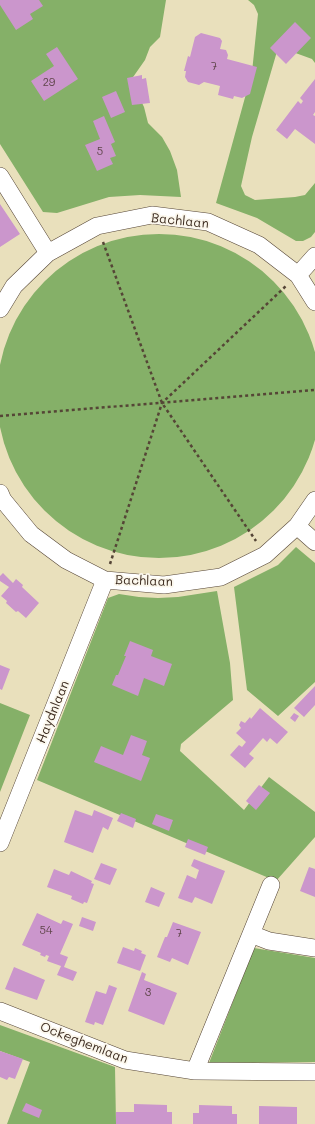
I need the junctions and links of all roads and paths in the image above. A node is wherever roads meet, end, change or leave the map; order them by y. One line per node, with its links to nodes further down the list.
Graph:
1 (0, 176): 3 (street)
2 (97, 226): 3 (street, Bachlaan); 5 (street, Bachlaan); 9 (path)
3 (48, 253): 7 (street, Bachlaan)
4 (315, 256): 5 (street)
5 (298, 275): 6 (street, Bachlaan); 9 (path)
6 (315, 302)
7 (0, 309)
8 (315, 390): 9 (path)
9 (162, 403): 10 (path); 15 (path); 16 (path)
10 (0, 416)
11 (0, 493): 16 (street, Bachlaan)
12 (315, 500): 13 (street, Bachlaan)
13 (297, 526): 14 (street); 15 (street, Bachlaan)
14 (315, 542)
15 (265, 555): 16 (street, Bachlaan)
16 (105, 580): 17 (street, Haydnlaan)
17 (0, 843)
18 (271, 885): 19 (street)
19 (251, 934): 20 (street); 22 (street)
20 (315, 948)
21 (0, 1011): 22 (street, Ockeghemlaan)
22 (195, 1071): 23 (street, Ockeghemlaan)
23 (315, 1072)

